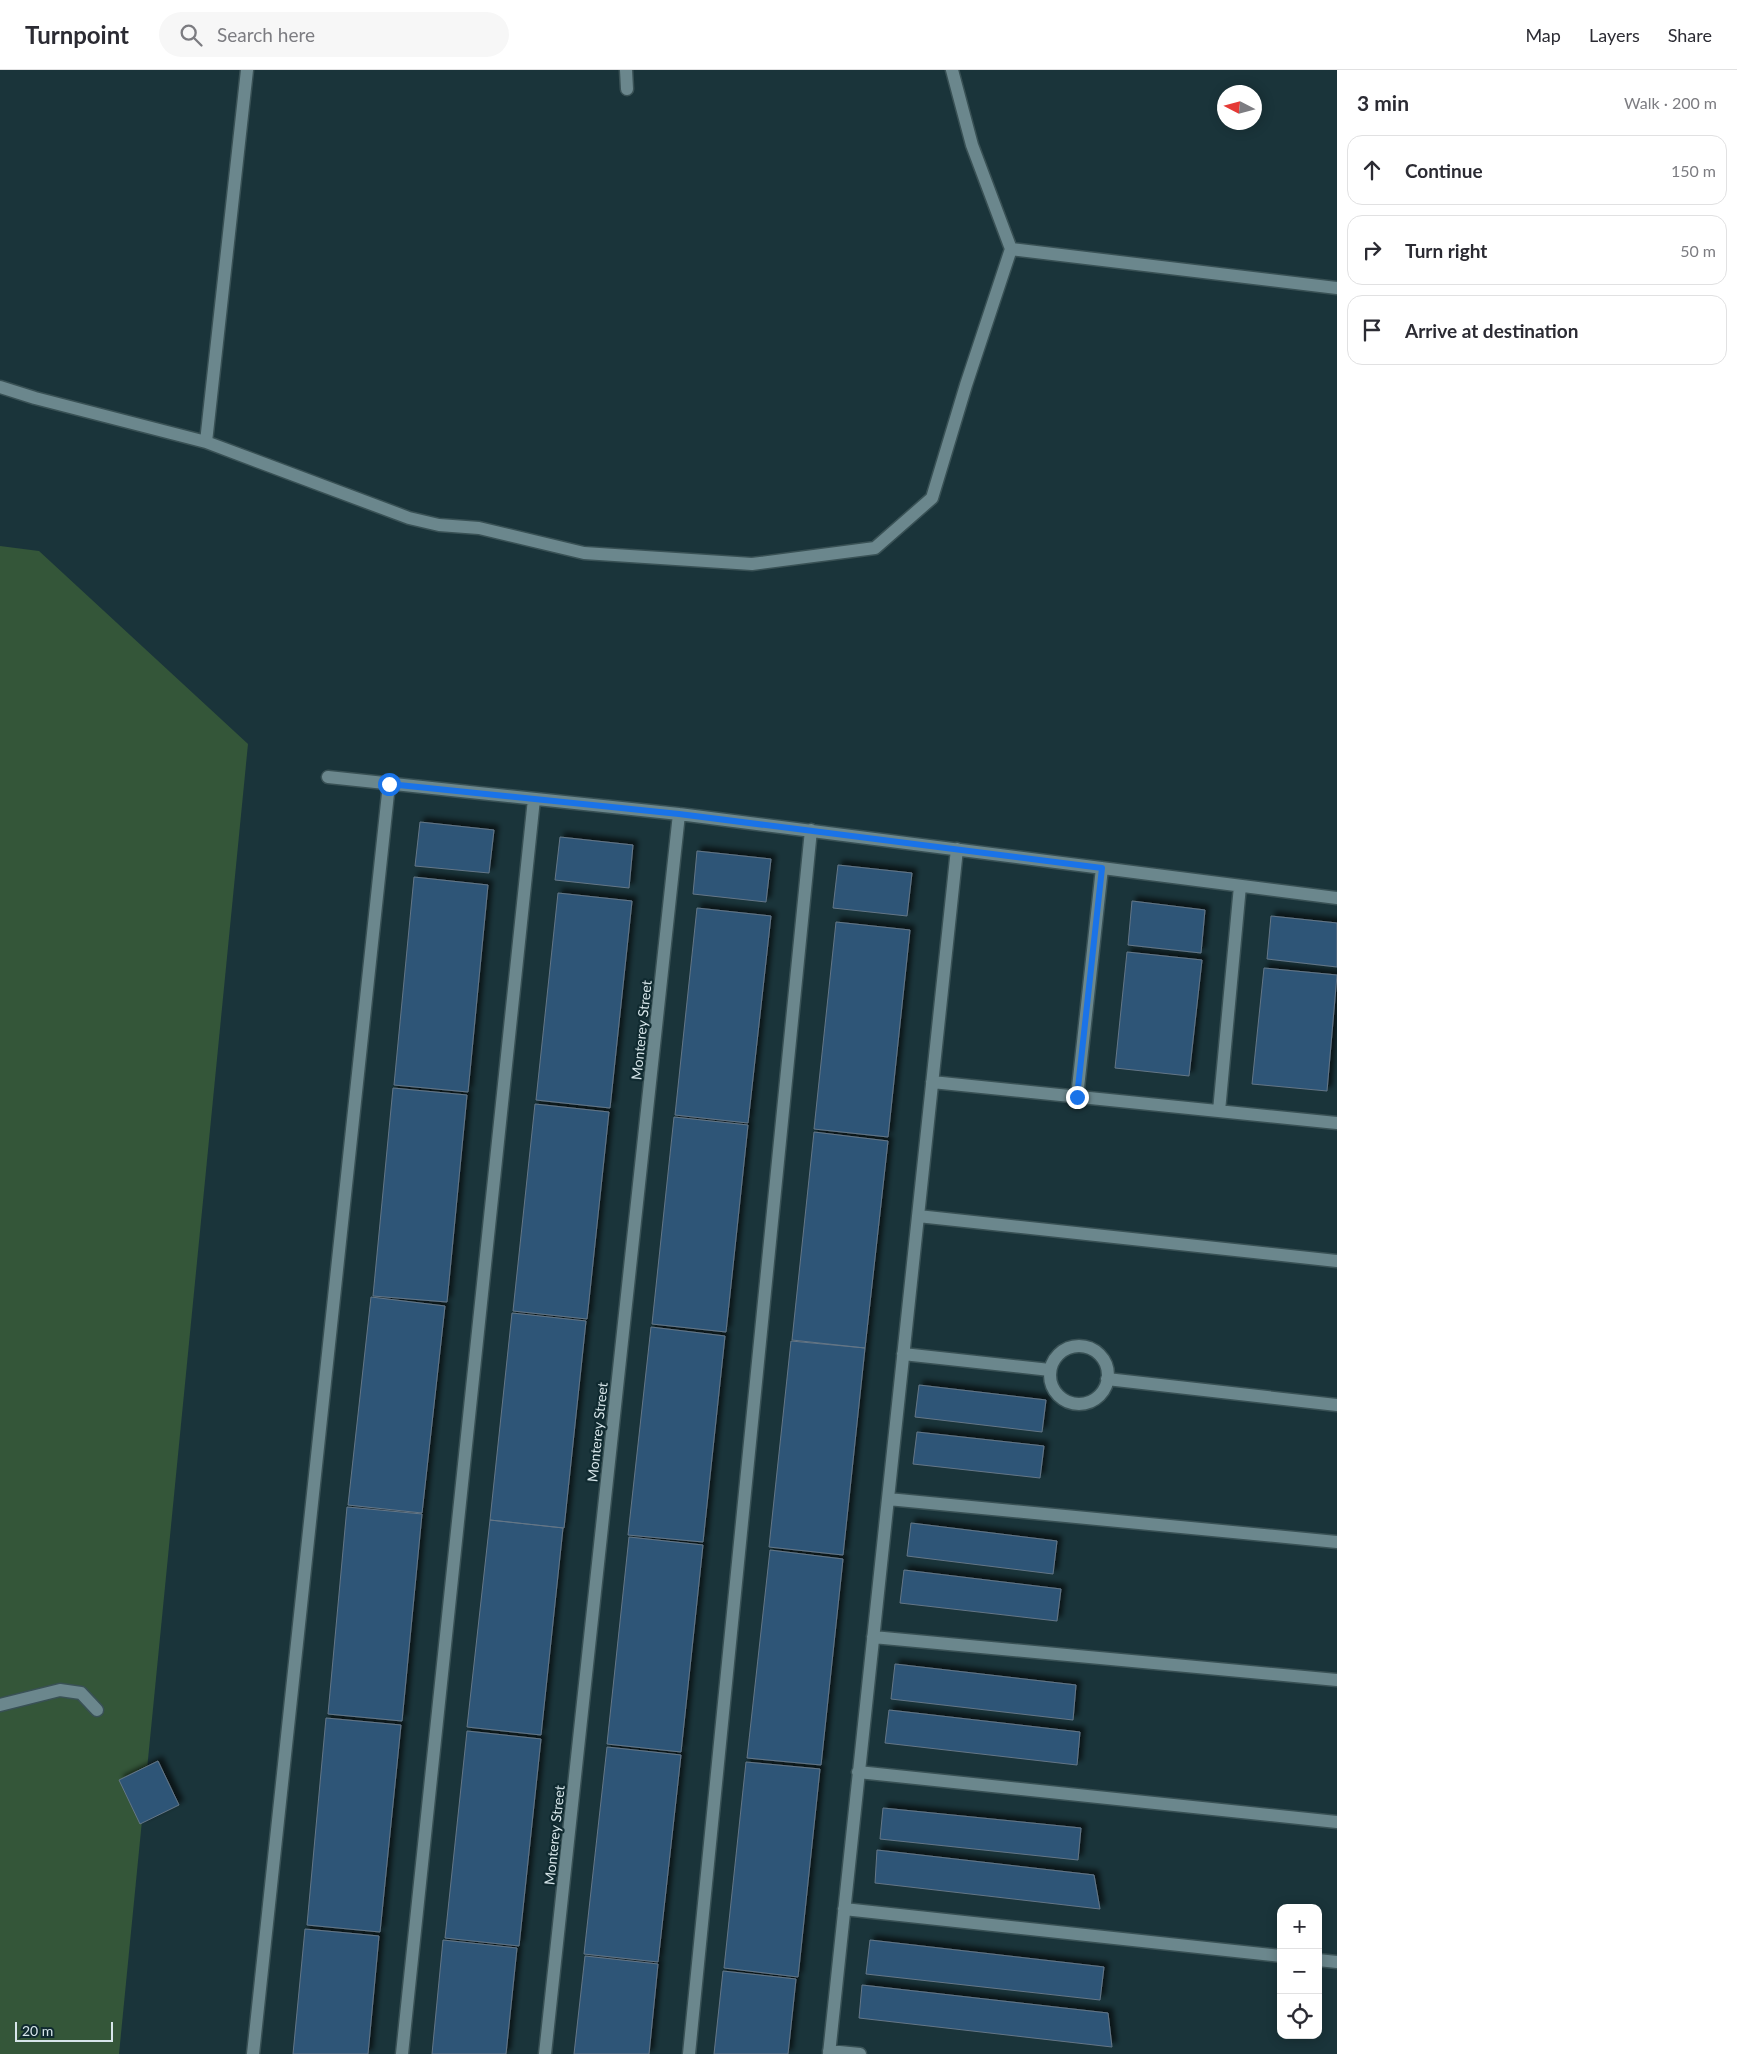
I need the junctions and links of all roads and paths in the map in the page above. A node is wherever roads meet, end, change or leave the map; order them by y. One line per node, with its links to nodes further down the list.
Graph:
1 (247, 70): 8 (street)
2 (626, 70): 4 (street)
3 (952, 70): 5 (street)
4 (627, 89)
5 (1011, 249): 6 (street); 8 (street)
6 (1337, 288)
7 (0, 387): 8 (street)
8 (206, 442)
9 (328, 776): 10 (street)
10 (389, 784): 11 (street); 41 (street)
11 (534, 799): 12 (street); 42 (street)
12 (679, 814): 13 (street); 43 (street, Monterey Street)
13 (811, 830): 14 (street); 44 (street)
14 (956, 849): 15 (street); 18 (street)
15 (1102, 868): 16 (street); 19 (street)
16 (1240, 886): 17 (street); 20 (street)
17 (1337, 898)
18 (932, 1082): 19 (street); 22 (street)
19 (1077, 1097): 20 (street)
20 (1219, 1111): 21 (street)
21 (1337, 1123)
22 (918, 1216): 23 (street); 24 (street)
23 (1337, 1261)
24 (903, 1354): 25 (street); 28 (street)
25 (1050, 1370): 26 (street); 26 (street)
26 (1107, 1379): 27 (street)
27 (1337, 1405)
28 (888, 1499): 29 (street); 30 (street)
29 (1337, 1542)
30 (873, 1637): 31 (street); 34 (street)
31 (1337, 1680)
32 (0, 1705): 33 (street)
33 (97, 1710)
34 (858, 1772): 35 (street); 36 (street)
35 (1337, 1822)
36 (844, 1909): 37 (street); 40 (street)
37 (1277, 1956)
38 (1322, 1960): 39 (street)
39 (1337, 1962)
40 (829, 2052): 45 (street)
41 (253, 2054)
42 (402, 2054)
43 (545, 2054)
44 (689, 2054)
45 (860, 2054)

